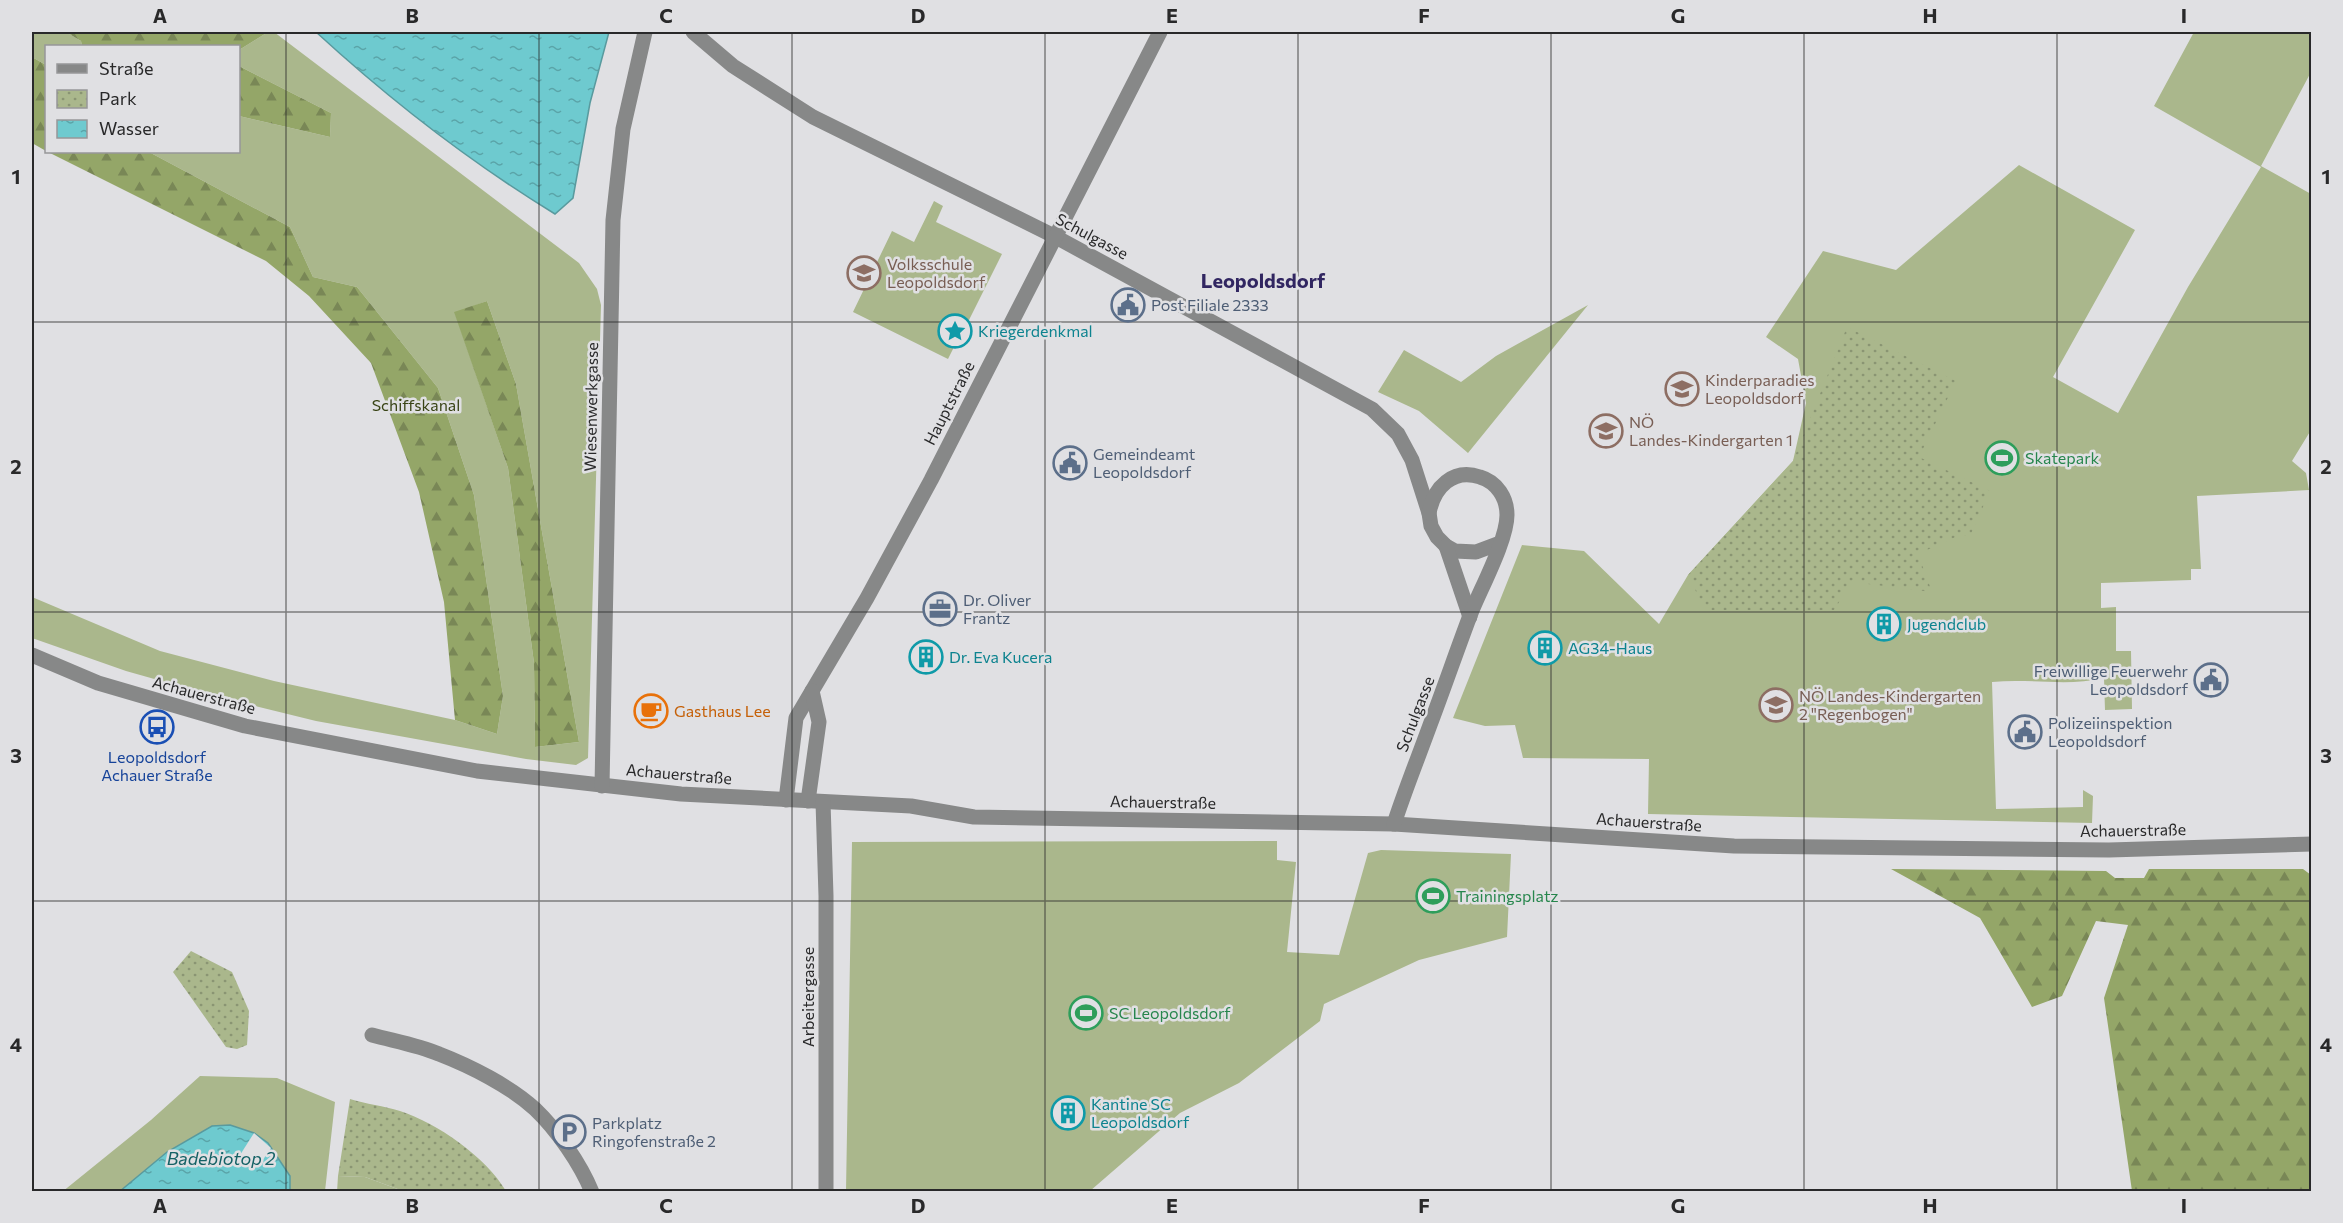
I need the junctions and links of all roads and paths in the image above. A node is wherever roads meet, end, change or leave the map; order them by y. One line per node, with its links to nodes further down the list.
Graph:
1 (645, 32): 11 (street, Wiesenwerkgasse)
2 (693, 32): 4 (street, Schulgasse)
3 (1160, 32): 4 (street, Hauptstraße)
4 (1054, 236): 5 (street, Schulgasse); 10 (street, Hauptstraße)
5 (1429, 513): 6 (street, Schulgasse); 7 (street, Schulgasse)
6 (1500, 543): 7 (street); 8 (street, Schulgasse)
7 (1446, 546): 8 (street, Schulgasse)
8 (1470, 616): 14 (street, Schulgasse)
9 (32, 655): 11 (street, Achauerstraße)
10 (812, 691): 12 (street, Hauptstraße); 13 (street)
11 (602, 786): 12 (street, Achauerstraße)
12 (786, 800): 13 (street, Achauerstraße)
13 (815, 802): 14 (street, Achauerstraße); 18 (street, Arbeitergasse)
14 (1394, 824): 15 (street, Achauerstraße)
15 (2312, 844)
16 (372, 1035): 17 (street)
17 (592, 1191)
18 (826, 1191)

